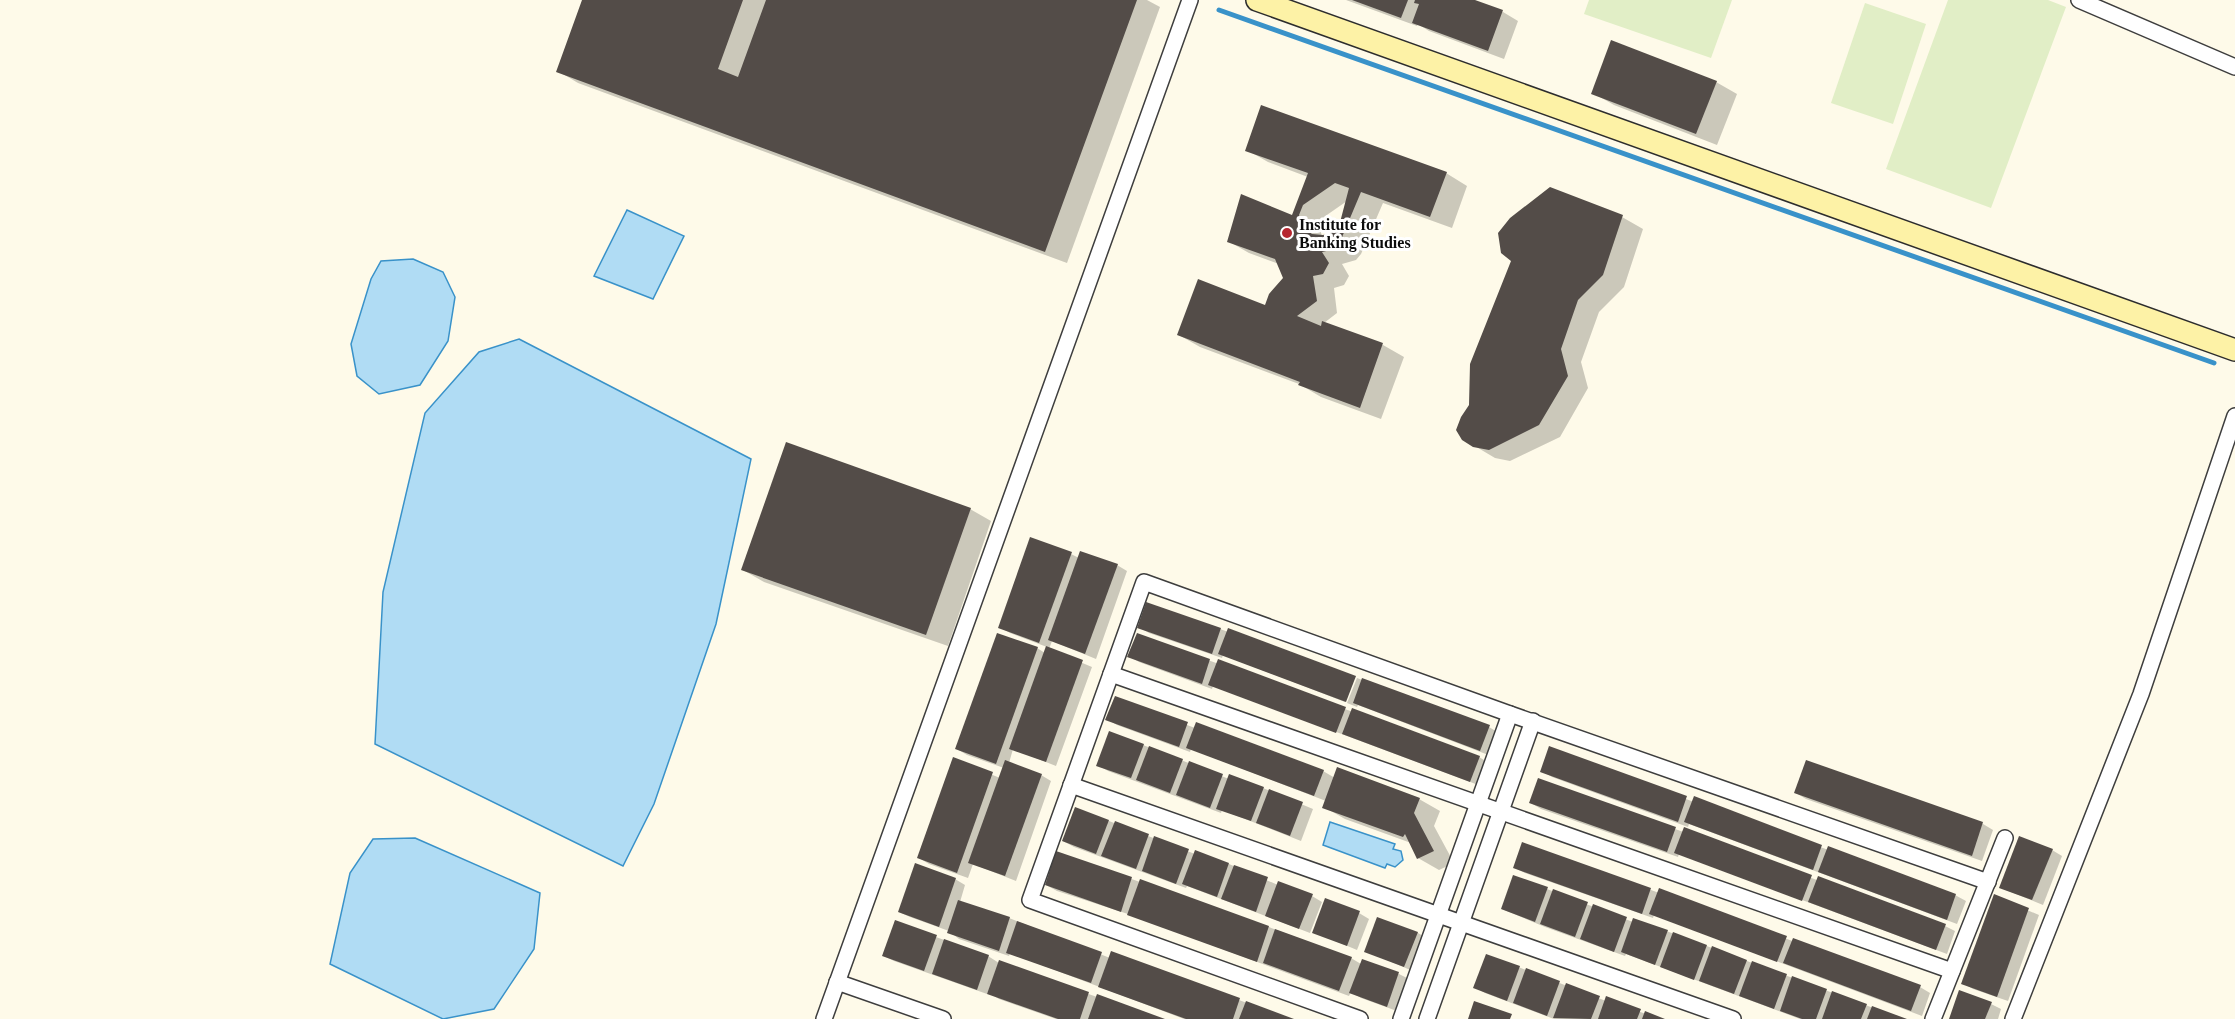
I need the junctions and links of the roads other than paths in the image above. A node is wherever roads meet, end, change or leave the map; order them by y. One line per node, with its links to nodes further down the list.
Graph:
1 (1190, 0): 18 (street)
2 (1257, 0): 5 (street)
3 (2079, 0): 4 (street)
4 (2235, 67)
5 (2235, 350)
6 (2235, 416): 26 (street)
7 (1111, 674): 8 (street); 10 (street); 11 (street)
8 (1510, 714): 9 (street); 11 (street)
9 (1533, 722): 12 (street); 14 (street)
10 (1071, 784): 15 (street); 21 (street)
11 (1477, 804): 12 (street); 15 (street)
12 (1501, 813): 16 (street); 17 (street)
13 (2005, 838): 14 (street)
14 (1988, 882): 17 (street)
15 (1439, 916): 16 (street); 22 (street)
16 (1461, 923): 23 (street); 24 (street)
17 (1952, 971): 25 (street)
18 (837, 982): 19 (street); 20 (street)
19 (824, 1019)
20 (943, 1019)
21 (1360, 1019)
22 (1401, 1019)
23 (1427, 1019)
24 (1732, 1019)
25 (1933, 1019)
26 (2013, 1019)

